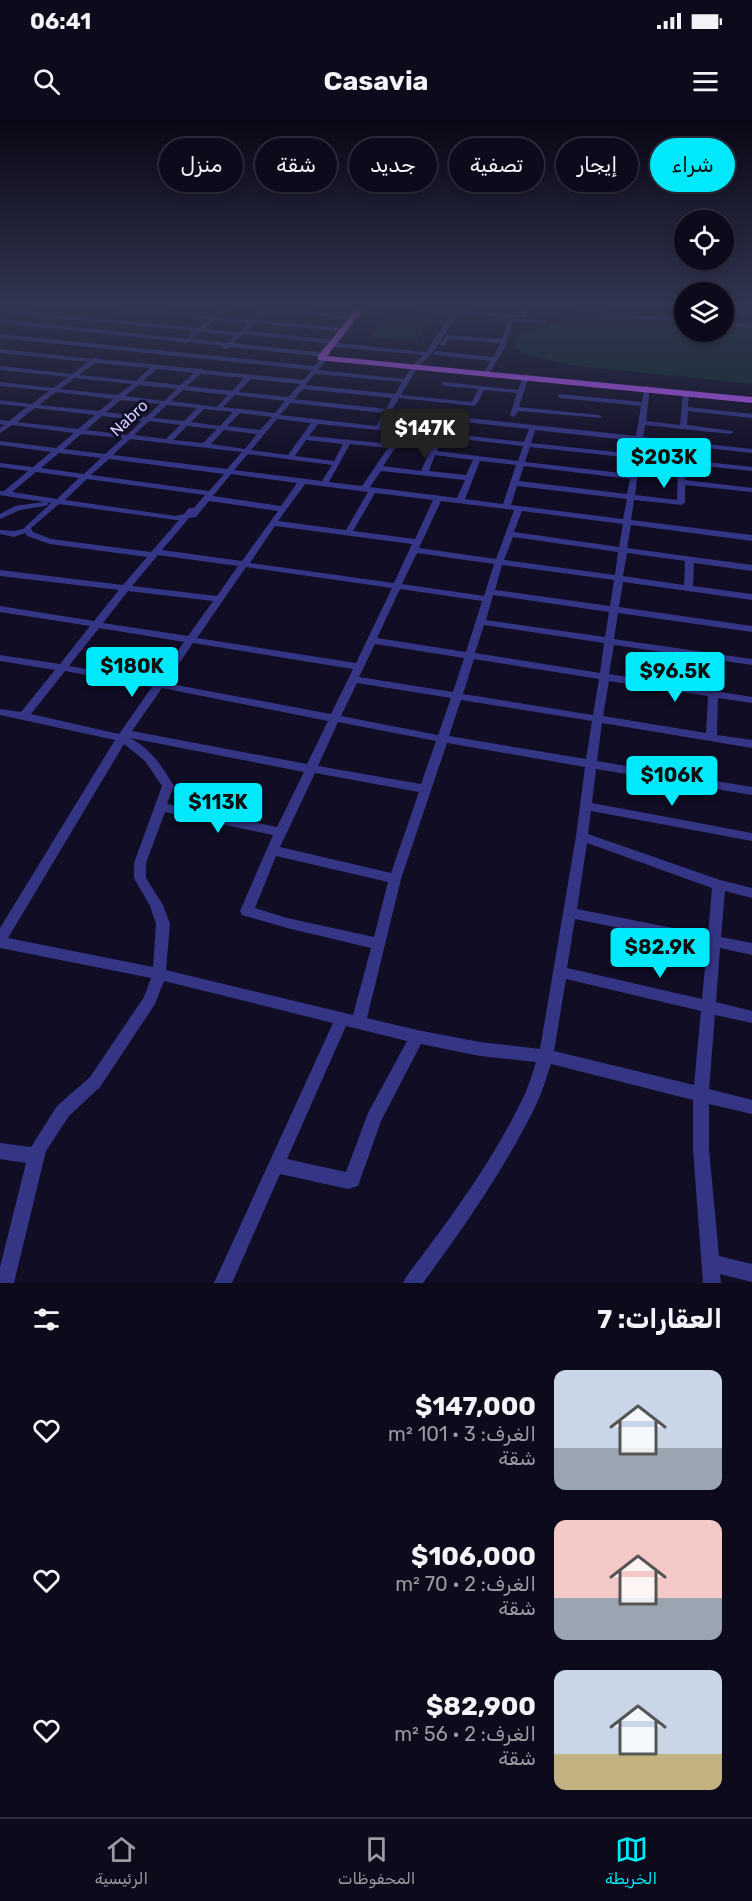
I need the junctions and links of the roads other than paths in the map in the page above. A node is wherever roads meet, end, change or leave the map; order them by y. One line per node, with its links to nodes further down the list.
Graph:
1 (93, 361): 25 (street)
2 (95, 361): 17 (street)
3 (162, 361): 17 (street)
4 (210, 361): 21 (street, Nabro)
5 (247, 361): 24 (street)
6 (250, 361): 14 (street)
7 (280, 361): 14 (street)
8 (321, 361): 19 (street)
9 (369, 361): 15 (main road)
10 (422, 361): 15 (street)
11 (425, 361): 15 (street)
12 (493, 361): 22 (street)
13 (16, 364): 18 (street)
14 (277, 364): 19 (street); 28 (street)
15 (418, 366): 20 (main road); 22 (main road); 29 (street)
16 (0, 368): 18 (street)
17 (155, 368): 21 (street); 31 (street)
18 (9, 369): 23 (street); 25 (street)
19 (314, 370): 29 (street); 33 (street)
20 (450, 370): 27 (main road); 34 (street)
21 (199, 372): 24 (street); 35 (street, Nabro)
22 (487, 372): 27 (main road)
23 (0, 375)
24 (235, 375): 26 (street)
25 (74, 376): 31 (street); 38 (street)
26 (249, 376): 28 (street); 40 (street)
27 (526, 377): 30 (main road); 37 (main road); 39 (street)
28 (265, 378): 33 (street)
29 (406, 381): 42 (street)
30 (563, 381): 37 (main road); 43 (street)
31 (137, 383): 35 (street); 44 (street)
32 (0, 384): 38 (street)
33 (302, 384): 42 (street); 46 (street)
34 (444, 384): 36 (street); 47 (street)
35 (182, 388): 40 (street); 50 (street, Nabro)
36 (482, 388): 39 (street); 51 (street)
37 (647, 389): 41 (main road); 45 (main road); 52 (street)
38 (54, 391): 44 (street); 53 (street)
39 (522, 392): 56 (street)
40 (231, 393): 46 (street); 55 (street)
41 (686, 394): 45 (main road); 57 (street)
42 (396, 396): 47 (street); 59 (street)
43 (560, 396): 48 (street); 60 (street)
44 (118, 398): 50 (street); 61 (street)
45 (752, 399)
46 (289, 400): 59 (street); 63 (street)
47 (436, 400): 51 (street)
48 (603, 400): 52 (street); 66 (street)
49 (0, 402): 53 (street)
50 (165, 404): 54 (street); 68 (street, Nabro)
51 (474, 404): 67 (street)
52 (645, 404): 73 (street)
53 (34, 406): 61 (street); 72 (street)
54 (203, 406): 55 (street); 75 (street)
55 (219, 408): 58 (street)
56 (516, 409): 60 (street); 74 (street)
57 (685, 409): 62 (street); 77 (street)
58 (238, 411): 63 (street); 79 (street)
59 (388, 411): 64 (street); 78 (street)
60 (555, 412): 66 (street)
61 (100, 414): 68 (street); 82 (street)
62 (730, 414): 65 (street); 84 (street)
63 (275, 416): 69 (street); 83 (street); 101 (street)
64 (433, 416): 67 (street); 85 (street)
65 (752, 416)
66 (599, 417): 86 (street)
67 (468, 419): 70 (street)
68 (147, 420): 75 (street); 88 (street, Nabro)
69 (316, 421): 78 (street); 89 (street)
70 (483, 421): 74 (street); 90 (street)
71 (0, 422): 72 (street)
72 (11, 423): 80 (street); 82 (street)
73 (642, 423): 77 (street); 91 (street)
74 (510, 424): 76 (street)
75 (184, 425): 79 (street); 92 (street)
76 (533, 426): 86 (street); 96 (street)
77 (683, 427): 84 (street)
78 (378, 428): 81 (street)
79 (222, 429): 83 (street); 97 (street)
80 (0, 431)
81 (402, 431): 85 (street); 98 (street)
82 (79, 432): 88 (street); 100 (street)
83 (258, 432): 101 (street)
84 (730, 432): 99 (street)
85 (425, 433): 87 (street)
86 (595, 433): 91 (street)
87 (441, 434): 90 (street); 103 (street)
88 (128, 438): 92 (street); 105 (street, Nabro)
89 (306, 438): 93 (street); 106 (street)
90 (475, 438): 96 (street)
91 (640, 438): 95 (street); 104 (street)
92 (168, 441): 97 (street)
93 (348, 442): 98 (street); 109 (street)
94 (0, 443): 100 (street)
95 (691, 443): 99 (street); 108 (street)
96 (527, 444): 104 (street); 110 (street)
97 (205, 446): 101 (street)
98 (392, 446): 112 (street)
99 (730, 449): 102 (street)
100 (57, 450): 105 (street); 114 (street)
101 (244, 451): 106 (street); 115 (street)
102 (752, 451)
103 (433, 453): 107 (street); 116 (street)
104 (637, 456): 108 (street); 118 (street)
105 (107, 457): 115 (street); 117 (street, Nabro)
106 (290, 458): 109 (street)
107 (477, 458): 110 (street); 119 (street)
108 (686, 462): 113 (street); 121 (street)
109 (336, 463): 123 (street)
110 (521, 463): 118 (street); 122 (street)
111 (0, 465): 114 (street)
112 (377, 468): 116 (street); 125 (street)
113 (752, 469)
114 (33, 471): 117 (street); 126 (street)
115 (226, 473): 120 (street); 127 (street)
116 (424, 473): 119 (street)
117 (85, 477): 127 (street); 130 (street, Nabro)
118 (633, 477): 128 (street)
119 (470, 478): 131 (street)
120 (302, 482): 123 (street); 133 (street)
121 (681, 482): 124 (street); 128 (street)
122 (515, 483): 128 (street); 132 (street)
123 (324, 485): 125 (street)
124 (752, 490)
125 (368, 491): 129 (street); 141 (street)
126 (2, 492): 130 (street)
127 (207, 495): 133 (street); 135 (street)
128 (630, 498): 137 (street)
129 (438, 499): 131 (street); 144 (street)
130 (57, 502): 135 (street); 136 (street); 139 (street, Nabro)
131 (460, 502): 132 (street)
132 (506, 508): 134 (street)
133 (283, 509): 138 (street)
134 (519, 509): 137 (street); 142 (street)
135 (189, 514): 146 (street)
136 (0, 517)
137 (627, 522): 143 (street); 145 (street)
138 (273, 523): 141 (street); 149 (street)
139 (27, 530): 140 (street); 146 (street)
140 (0, 532)
141 (348, 533): 144 (street)
142 (509, 534): 145 (street); 148 (street)
143 (752, 538)
144 (416, 546): 148 (street); 153 (street)
145 (622, 550): 147 (street); 152 (street)
146 (155, 553): 149 (street); 154 (street)
147 (690, 560): 150 (street); 155 (street)
148 (499, 562): 152 (street); 156 (street)
149 (244, 565): 153 (street); 158 (street)
150 (752, 568)
151 (0, 573): 154 (street)
152 (619, 579): 155 (street); 160 (street)
153 (397, 586): 156 (street); 165 (street)
154 (126, 587): 158 (street); 162 (street)
155 (688, 588): 157 (street)
156 (489, 596): 160 (street); 161 (street)
157 (752, 597)
158 (219, 599): 164 (street)
159 (0, 609): 162 (street)
160 (615, 609): 163 (street); 166 (street)
161 (481, 622): 166 (street); 167 (street)
162 (96, 625): 164 (street); 171 (street)
163 (752, 629)
164 (191, 639): 170 (street); 174 (street)
165 (371, 640): 167 (street); 170 (street)
166 (609, 642): 169 (street); 172 (street)
167 (470, 656): 172 (street); 176 (street)
168 (0, 658): 171 (street)
169 (752, 662)
170 (359, 667): 173 (street)
171 (62, 668): 174 (street); 179 (street)
172 (603, 677): 175 (street); 181 (street)
173 (353, 679): 176 (street); 180 (street)
174 (158, 685): 180 (street); 182 (street)
175 (713, 694): 177 (street); 183 (street)
176 (457, 696): 181 (street); 184 (street)
177 (752, 700)
178 (0, 712): 179 (street)
179 (24, 716): 182 (street)
180 (333, 719): 184 (street); 187 (street)
181 (597, 719): 183 (street); 186 (street)
182 (124, 735): 187 (street); 191 (street); 200 (street)
183 (711, 737): 185 (street)
184 (443, 739): 186 (street); 188 (street)
185 (752, 744)
186 (591, 764): 189 (street); 190 (street)
187 (311, 769): 188 (street); 192 (street)
188 (426, 789): 196 (street)
189 (752, 791)
190 (586, 806): 193 (street); 194 (street)
191 (162, 807): 192 (street); 205 (street)
192 (280, 832): 195 (street)
193 (582, 836): 197 (street); 199 (street)
194 (752, 837)
195 (272, 850): 196 (street); 202 (street)
196 (395, 879): 202 (street)
197 (719, 885): 198 (street); 201 (street)
198 (752, 893)
199 (570, 912): 201 (street); 204 (street)
200 (0, 941): 205 (street)
201 (714, 941): 203 (street); 206 (street)
202 (379, 944): 208 (street)
203 (752, 949)
204 (561, 972): 206 (street); 210 (street)
205 (159, 974): 208 (street); 214 (street)
206 (710, 1007): 207 (street); 211 (street)
207 (752, 1017)
208 (350, 1020): 209 (street); 215 (street)
209 (417, 1037): 210 (street); 215 (street)
210 (546, 1056): 211 (street); 220 (street)
211 (701, 1096): 212 (street); 216 (street)
212 (752, 1107)
213 (0, 1151): 214 (street)
214 (36, 1156): 218 (street)
215 (275, 1165): 219 (street)
216 (710, 1263): 217 (street); 221 (street)
217 (752, 1273)
218 (5, 1283)
219 (223, 1283)
220 (412, 1283)
221 (712, 1283)

